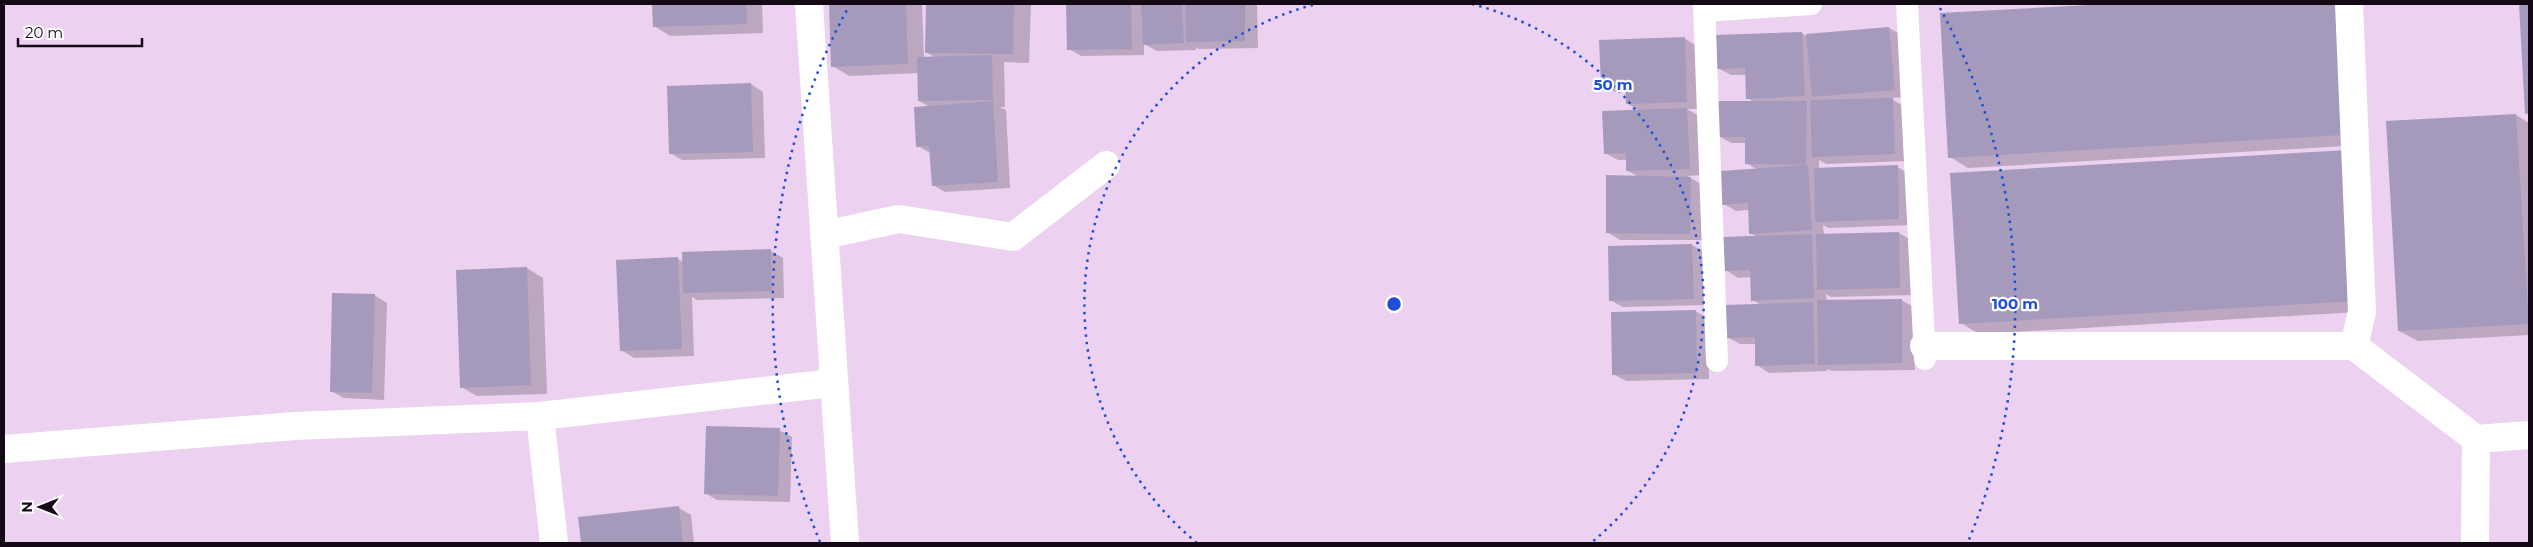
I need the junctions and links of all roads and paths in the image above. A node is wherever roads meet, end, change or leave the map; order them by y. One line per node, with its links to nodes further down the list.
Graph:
1 (809, 4): 7 (street)
2 (1812, 4): 5 (lane)
3 (1907, 4): 9 (lane)
4 (2349, 4): 8 (street)
5 (1704, 8): 10 (lane)
6 (1106, 165): 7 (street)
7 (824, 235): 11 (street)
8 (2354, 346): 9 (street); 14 (street)
9 (1925, 352)
10 (1717, 361)
11 (833, 383): 12 (street); 17 (street)
12 (540, 416): 15 (street); 16 (street)
13 (2529, 435): 14 (street)
14 (2476, 439): 18 (street)
15 (4, 450)
16 (554, 543)
17 (845, 543)
18 (2475, 543)

